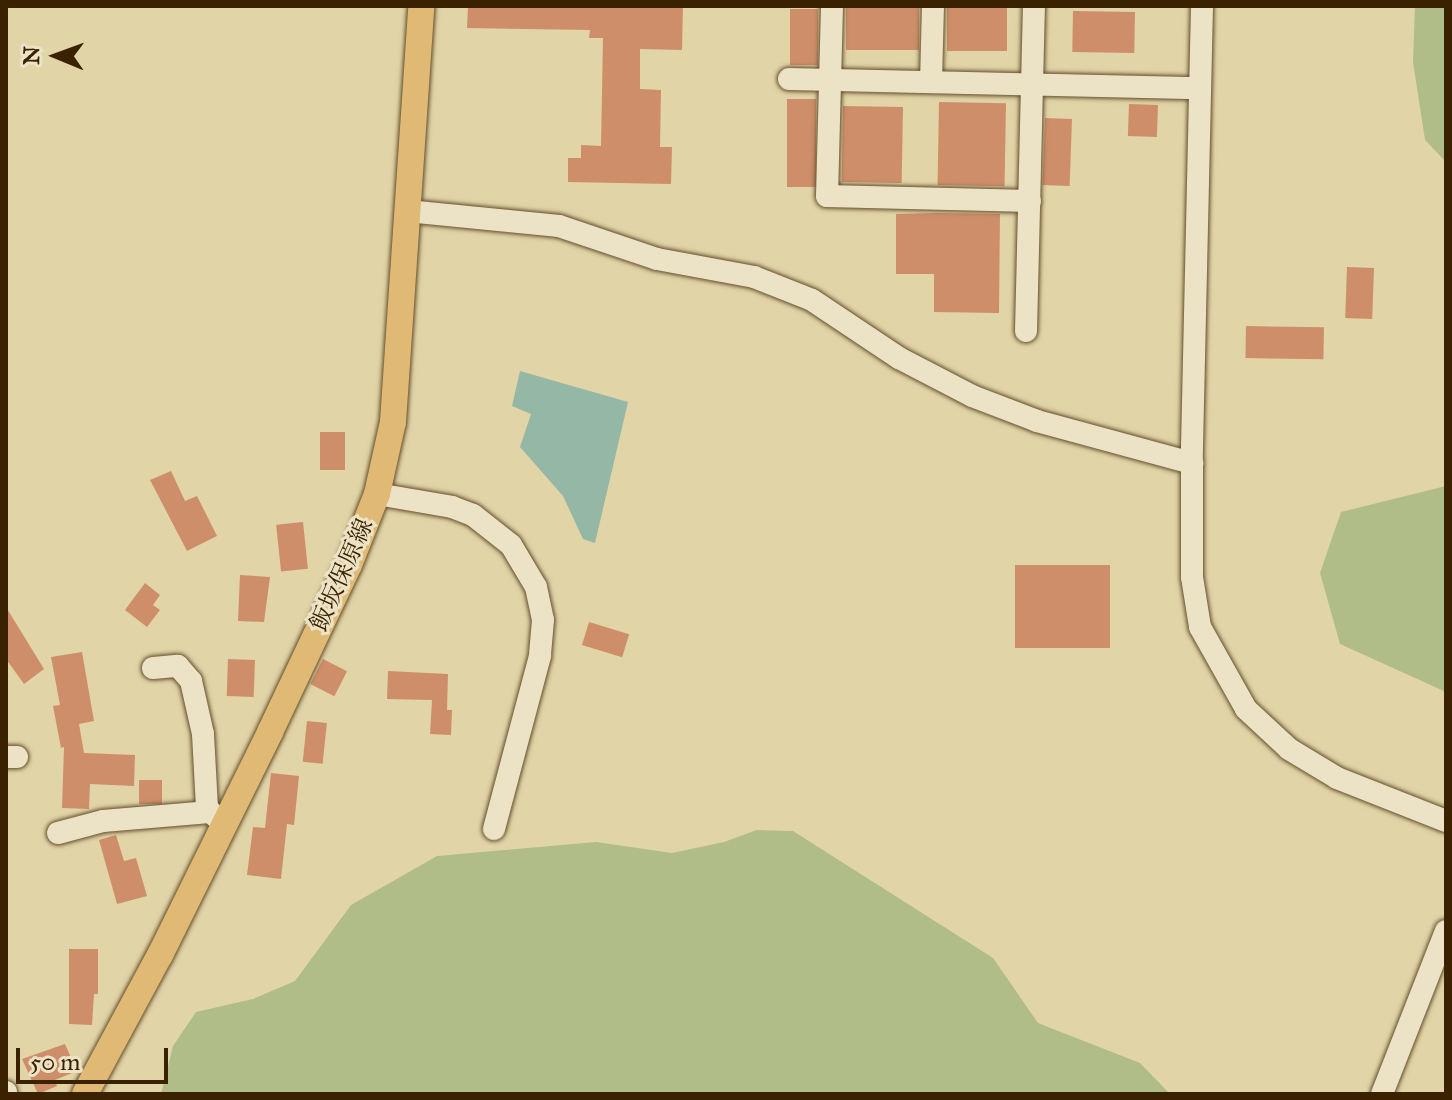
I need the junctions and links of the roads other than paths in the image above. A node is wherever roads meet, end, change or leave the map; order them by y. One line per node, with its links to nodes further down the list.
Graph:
1 (421, 6): 12 (main road, 飯坂保原線)
2 (832, 6): 7 (street)
3 (933, 6): 8 (street)
4 (1034, 6): 9 (street)
5 (1202, 6): 10 (street)
6 (789, 79): 7 (street)
7 (830, 80): 8 (street); 11 (street)
8 (931, 82): 9 (street)
9 (1032, 84): 10 (street); 11 (street)
10 (1200, 88): 14 (street)
11 (1030, 201): 13 (street)
12 (407, 211): 14 (street); 15 (main road, 飯坂保原線)
13 (1026, 331)
14 (1192, 463): 18 (street)
15 (377, 494): 17 (main road, 飯坂保原線); 19 (street)
16 (153, 668): 17 (street)
17 (217, 819): 20 (street); 22 (main road, 飯坂保原線)
18 (1446, 821)
19 (494, 829)
20 (58, 833)
21 (1446, 931): 23 (street)
22 (85, 1094)
23 (1382, 1094)

